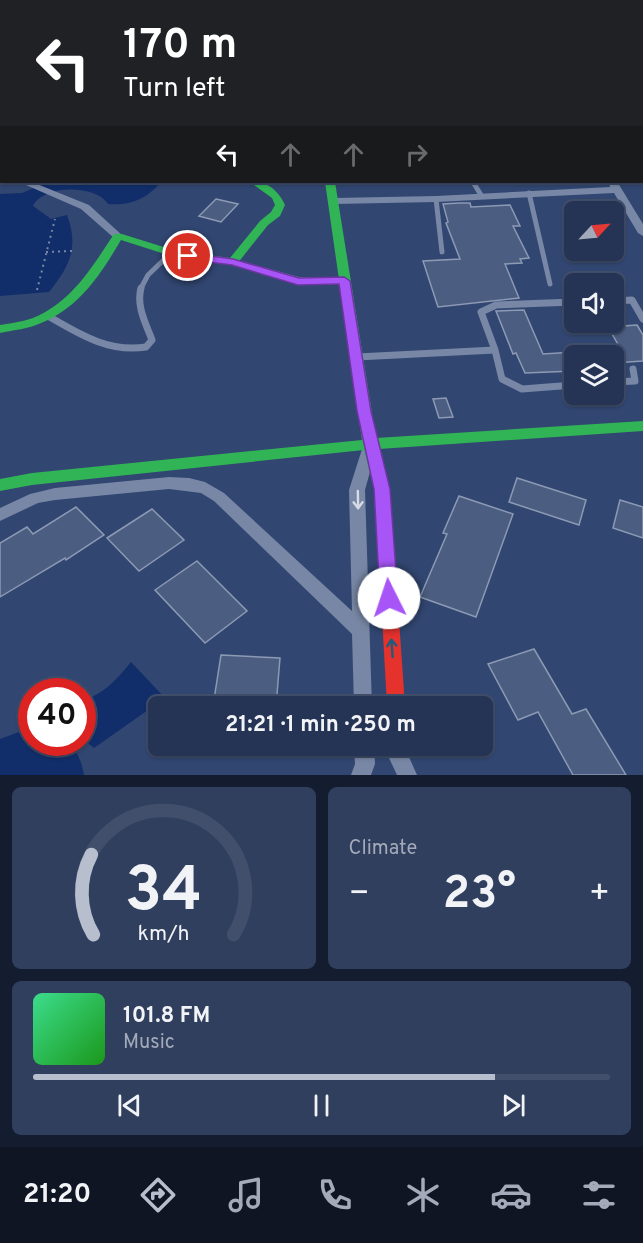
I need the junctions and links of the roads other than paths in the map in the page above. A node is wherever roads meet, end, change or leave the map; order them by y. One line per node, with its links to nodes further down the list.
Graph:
1 (27, 183): 11 (street)
2 (256, 183): 14 (street)
3 (330, 183): 9 (street)
4 (474, 183): 7 (lane)
5 (614, 186): 6 (street); 10 (street)
6 (529, 193): 7 (street); 16 (lane)
7 (481, 195): 8 (street)
8 (436, 199): 9 (street); 12 (lane)
9 (334, 201): 15 (street)
10 (643, 233)
11 (118, 236): 13 (street); 19 (street)
12 (442, 252)
13 (171, 253): 14 (street); 19 (lane)
14 (233, 262): 15 (street)
15 (344, 281): 23 (street)
16 (550, 284)
17 (624, 300): 20 (lane)
18 (564, 302): 22 (lane)
19 (48, 316): 21 (street)
20 (643, 319)
21 (0, 329)
22 (495, 350): 23 (lane); 26 (lane)
23 (355, 357): 28 (street)
24 (633, 369): 25 (lane)
25 (624, 382)
26 (564, 386)
27 (643, 426): 28 (street)
28 (370, 444): 29 (street); 31 (street, one-way to 31); 33 (street, one-way to 28)
29 (0, 485)
30 (0, 515): 31 (street)
31 (360, 630): 32 (street)
32 (363, 696)
33 (395, 696)
34 (365, 756): 36 (street)
35 (399, 756): 37 (street)
36 (361, 775)
37 (407, 775)

